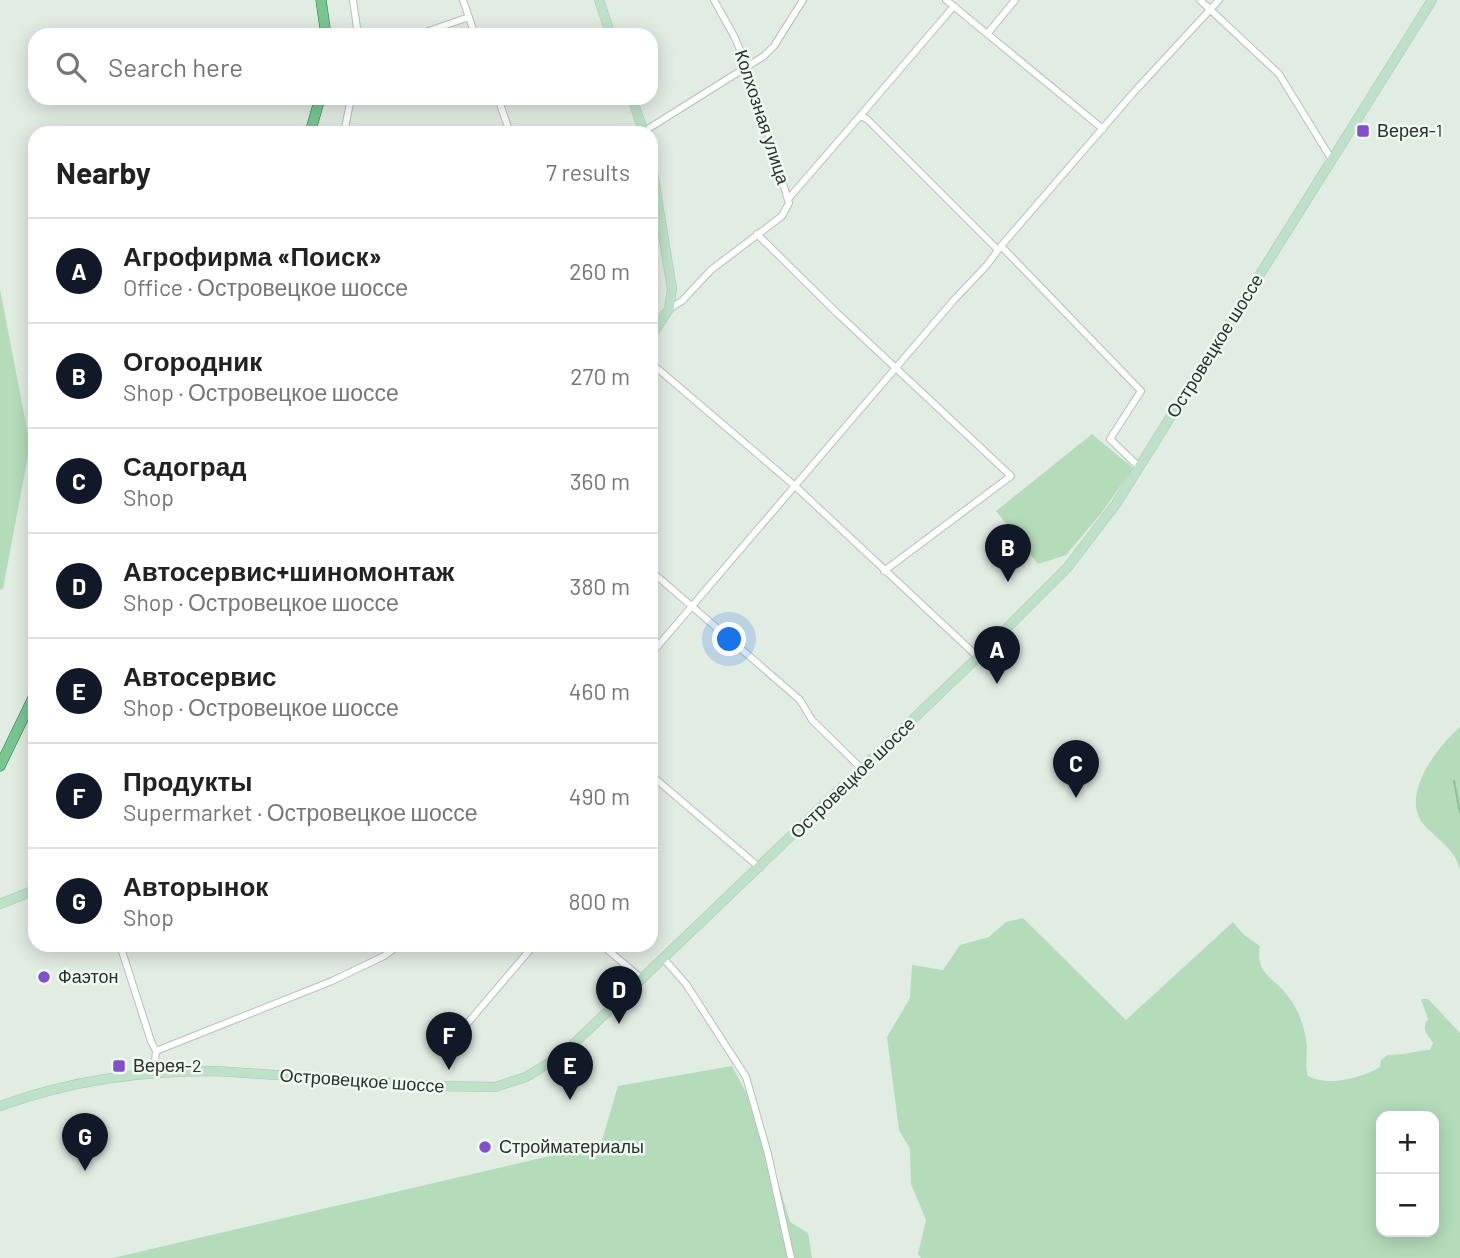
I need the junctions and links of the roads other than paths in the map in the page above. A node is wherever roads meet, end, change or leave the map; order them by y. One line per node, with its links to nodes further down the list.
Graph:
1 (321, 0): 15 (main road)
2 (353, 0): 16 (street)
3 (463, 0): 14 (street)
4 (599, 0): 19 (main road)
5 (714, 0): 21 (street, Колхозная улица)
6 (803, 0): 21 (street)
7 (946, 0): 12 (street)
8 (1015, 0): 20 (street)
9 (1200, 0): 13 (street)
10 (1219, 0): 13 (street)
11 (1432, 0): 33 (main road, Островецкое шоссе)
12 (954, 6): 20 (street); 26 (street)
13 (1211, 9): 32 (street); 33 (street)
14 (469, 17): 17 (street); 18 (street)
15 (325, 28)
16 (357, 28)
17 (438, 28)
18 (473, 28)
19 (609, 28)
20 (988, 33): 32 (street)
21 (747, 66): 31 (street); 34 (street, Колхозная улица)
22 (318, 105): 27 (main road)
23 (350, 105): 28 (street)
24 (500, 105): 29 (street)
25 (634, 105): 30 (main road)
26 (860, 116): 34 (street); 37 (street)
27 (312, 126)
28 (345, 126)
29 (508, 126)
30 (642, 126)
31 (655, 126)
32 (1103, 129): 37 (street)
33 (1332, 160): 42 (main road, Островецкое шоссе)
34 (789, 198): 36 (street, Колхозная улица)
35 (658, 202): 38 (main road)
36 (757, 234): 38 (street, Колхозная улица); 40 (street)
37 (1000, 248): 40 (street); 42 (street)
38 (669, 309): 39 (main road)
39 (658, 326)
40 (897, 367): 43 (street); 44 (street)
41 (658, 369): 43 (street)
42 (1139, 467): 48 (main road, Островецкое шоссе)
43 (795, 486): 44 (street); 46 (street)
44 (884, 571): 48 (street)
45 (658, 577): 46 (street)
46 (691, 607): 47 (street); 51 (street)
47 (658, 646)
48 (978, 657): 51 (main road, Островецкое шоссе)
49 (28, 708): 50 (main road)
50 (0, 766)
51 (862, 769): 53 (main road, Островецкое шоссе)
52 (658, 781): 53 (street)
53 (760, 868): 60 (main road, Островецкое шоссе)
54 (28, 893): 55 (main road)
55 (0, 904)
56 (122, 952): 63 (street)
57 (389, 952): 63 (street)
58 (528, 952): 62 (street)
59 (610, 952): 61 (street)
60 (664, 959): 61 (main road, Островецкое шоссе); 66 (street)
61 (642, 979): 64 (main road, Островецкое шоссе)
62 (449, 1045)
63 (156, 1051): 64 (street)
64 (154, 1073): 65 (main road, Островецкое шоссе)
65 (0, 1106)
66 (791, 1258)

